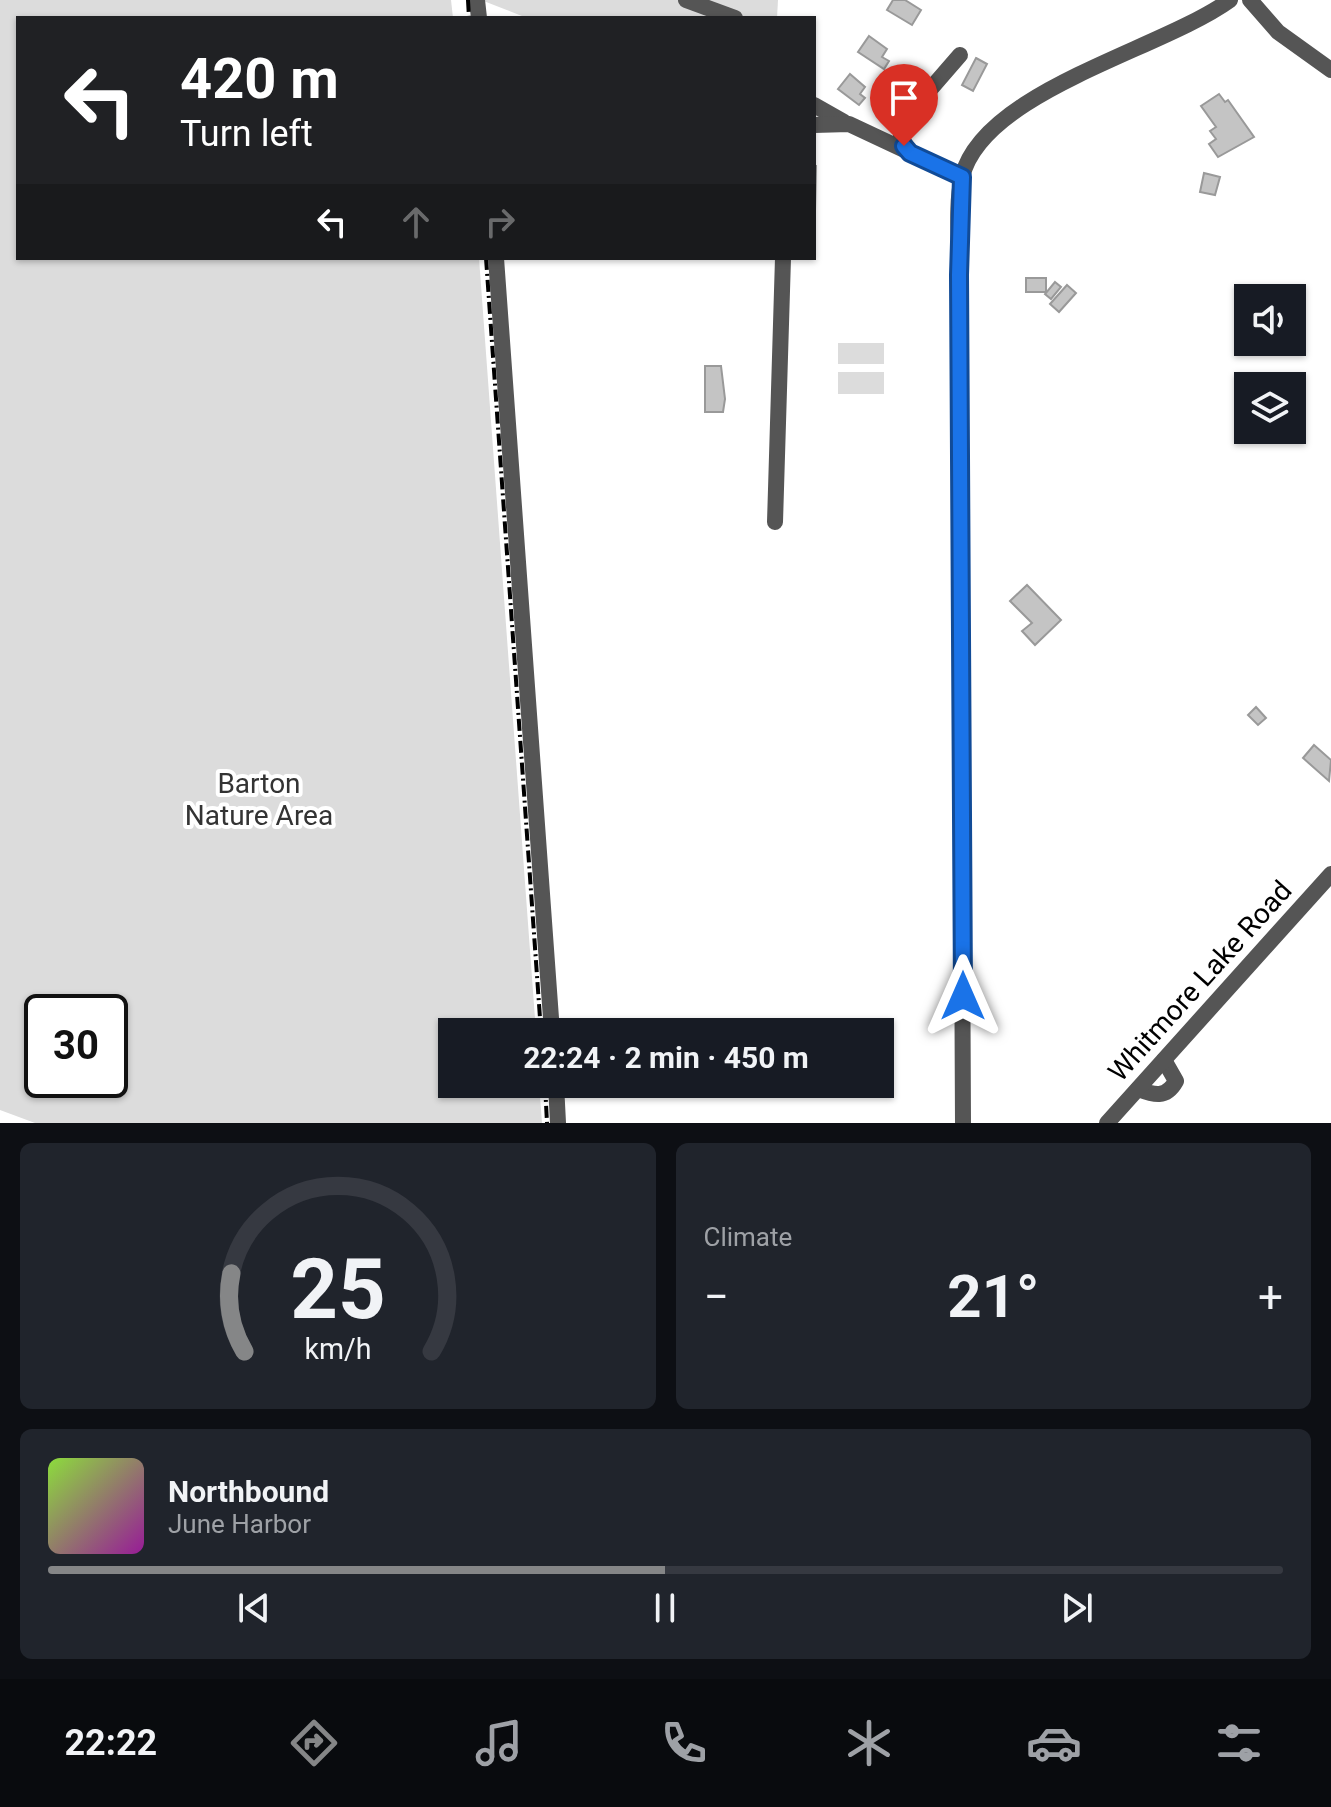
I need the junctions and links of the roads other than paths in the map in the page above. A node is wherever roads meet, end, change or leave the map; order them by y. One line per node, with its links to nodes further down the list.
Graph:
1 (686, 0): 4 (street)
2 (1230, 0): 13 (street)
3 (1250, 0): 6 (street)
4 (730, 16)
5 (960, 55): 8 (street)
6 (1331, 70)
7 (816, 106): 9 (street)
8 (901, 123): 11 (street); 12 (street)
9 (849, 124): 10 (street); 11 (street)
10 (816, 125)
11 (866, 133): 12 (street)
12 (910, 153): 13 (street)
13 (962, 177): 23 (street)
14 (496, 260): 18 (street)
15 (783, 260): 16 (street)
16 (775, 522)
17 (1331, 874): 19 (street, Whitmore Lake Road)
18 (551, 1018)
19 (1164, 1060): 20 (street, Whitmore Lake Road); 20 (street)
20 (1138, 1089): 24 (street, Whitmore Lake Road)
21 (557, 1098): 22 (street)
22 (558, 1123)
23 (963, 1123)
24 (1107, 1123)

